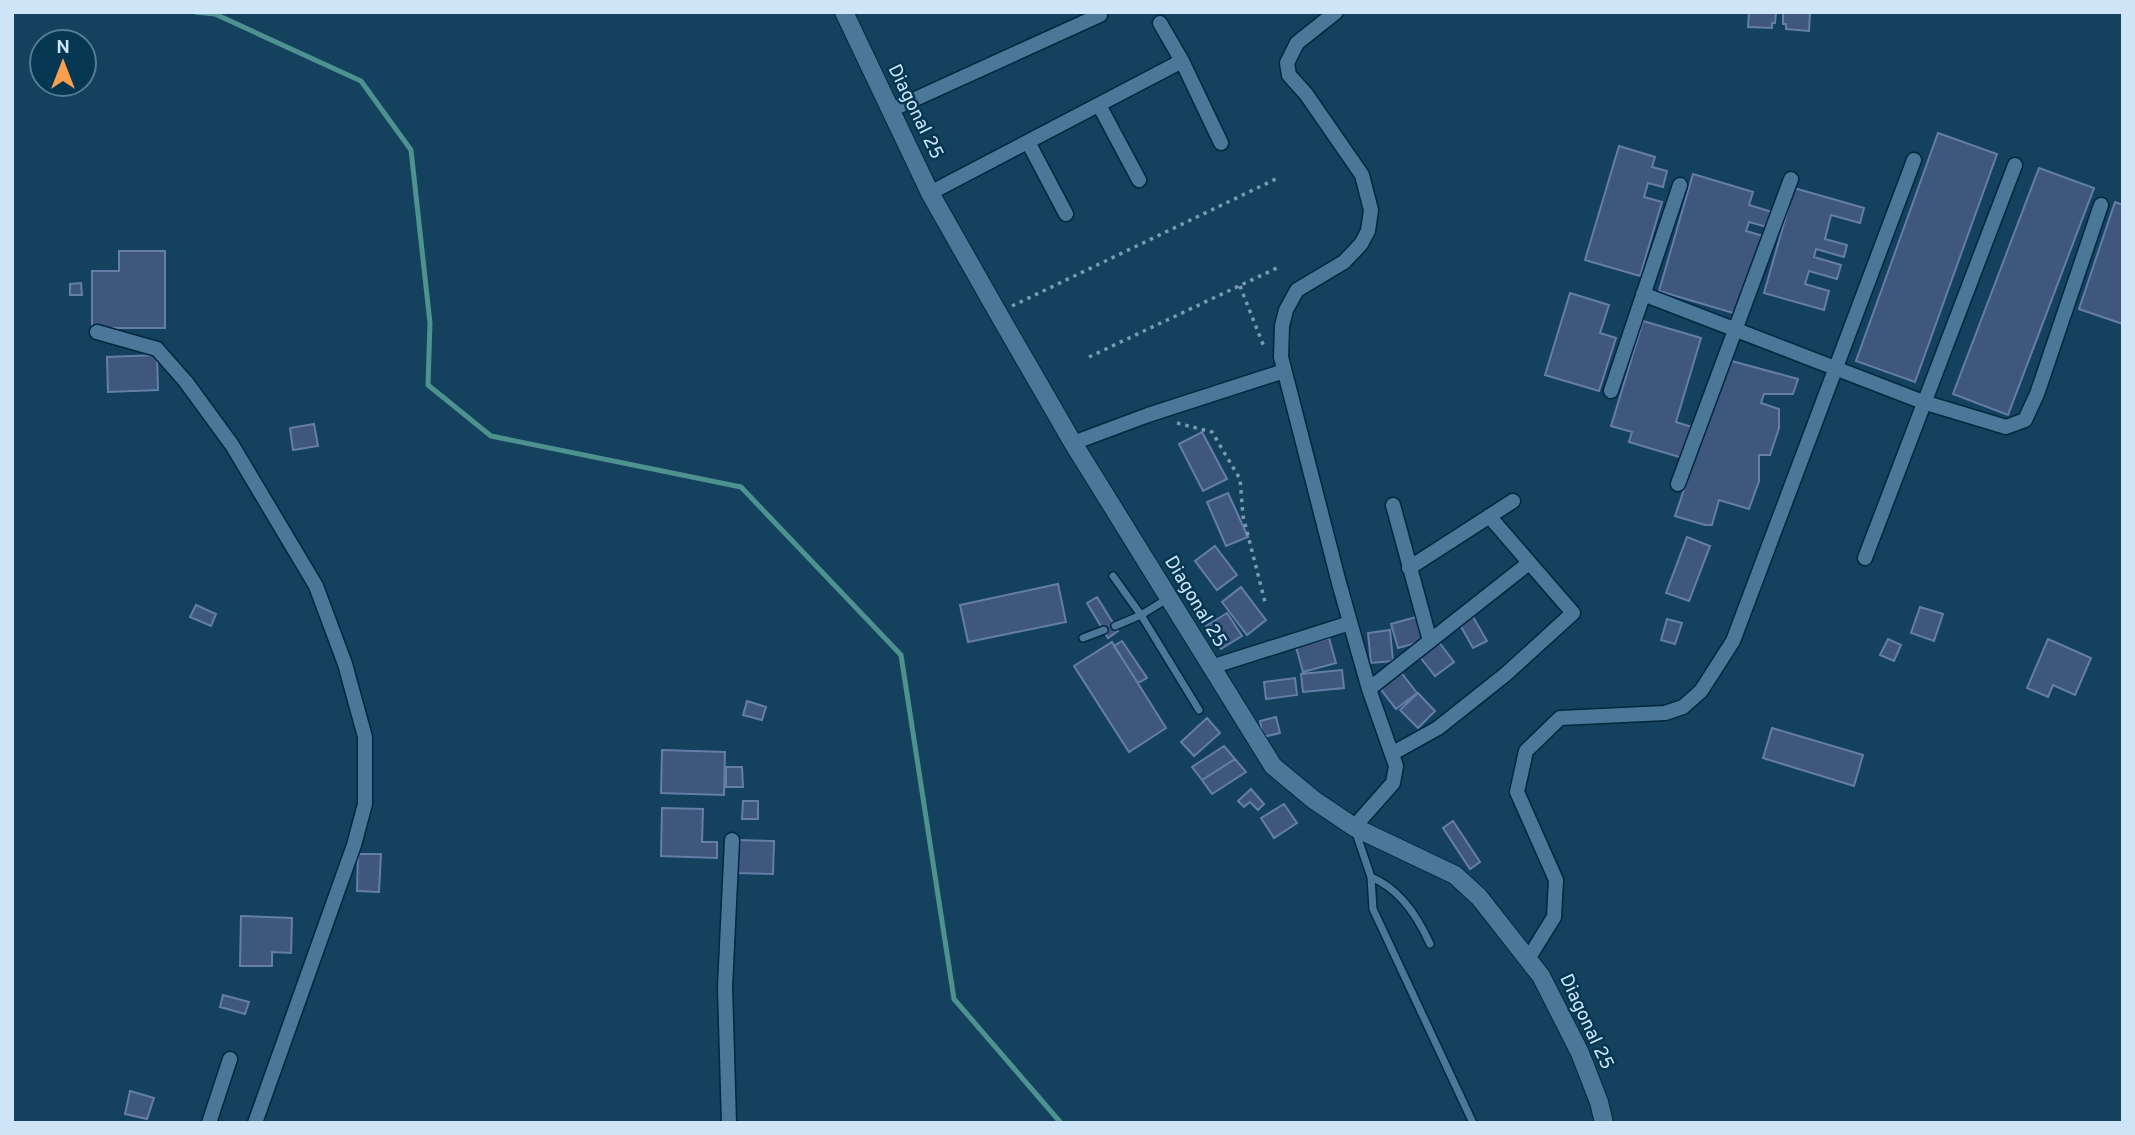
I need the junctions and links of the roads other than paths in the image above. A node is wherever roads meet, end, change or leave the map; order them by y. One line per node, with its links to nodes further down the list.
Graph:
1 (844, 12): 7 (street, Diagonal 25)
2 (1336, 12): 22 (street)
3 (1100, 15): 7 (street)
4 (1160, 23): 5 (street)
5 (1182, 61): 6 (street); 9 (street)
6 (1099, 105): 8 (street); 13 (street)
7 (891, 110): 15 (street, Diagonal 25)
8 (1028, 142): 15 (street); 17 (street)
9 (1221, 143)
10 (1914, 160): 21 (street)
11 (2015, 165): 24 (street)
12 (1791, 179): 19 (street)
13 (1139, 180)
14 (1680, 185): 18 (street)
15 (930, 193): 25 (street, Diagonal 25)
16 (2101, 205): 24 (street)
17 (1066, 214)
18 (1643, 294): 19 (street); 23 (street)
19 (1737, 331): 21 (street); 26 (street)
20 (97, 332): 52 (street)
21 (1835, 369): 24 (street); 49 (street)
22 (1279, 373): 25 (street); 36 (street)
23 (1611, 391)
24 (1923, 402): 30 (street)
25 (1073, 443): 34 (street, Diagonal 25)
26 (1678, 484)
27 (1513, 501): 29 (street)
28 (1393, 505): 32 (street)
29 (1489, 516): 31 (street); 32 (street)
30 (1865, 558)
31 (1528, 562): 40 (street); 44 (street)
32 (1409, 568): 40 (street)
33 (1113, 576): 35 (lane)
34 (1168, 598): 35 (lane); 41 (street, Diagonal 25)
35 (1141, 615): 37 (lane); 43 (lane)
36 (1350, 622): 41 (street); 42 (street)
37 (1115, 626)
38 (1104, 630): 39 (lane)
39 (1083, 638)
40 (1430, 641): 42 (street)
41 (1211, 667): 45 (street, Diagonal 25)
42 (1369, 690): 44 (street)
43 (1199, 710)
44 (1393, 753): 45 (street)
45 (1354, 827): 47 (lane); 49 (street, Diagonal 25)
46 (732, 840): 53 (street)
47 (1371, 877): 48 (lane); 54 (lane)
48 (1430, 944)
49 (1528, 960): 55 (street, Diagonal 25)
50 (230, 1059): 51 (street)
51 (209, 1123)
52 (255, 1123)
53 (729, 1123)
54 (1473, 1123)
55 (1604, 1123)

